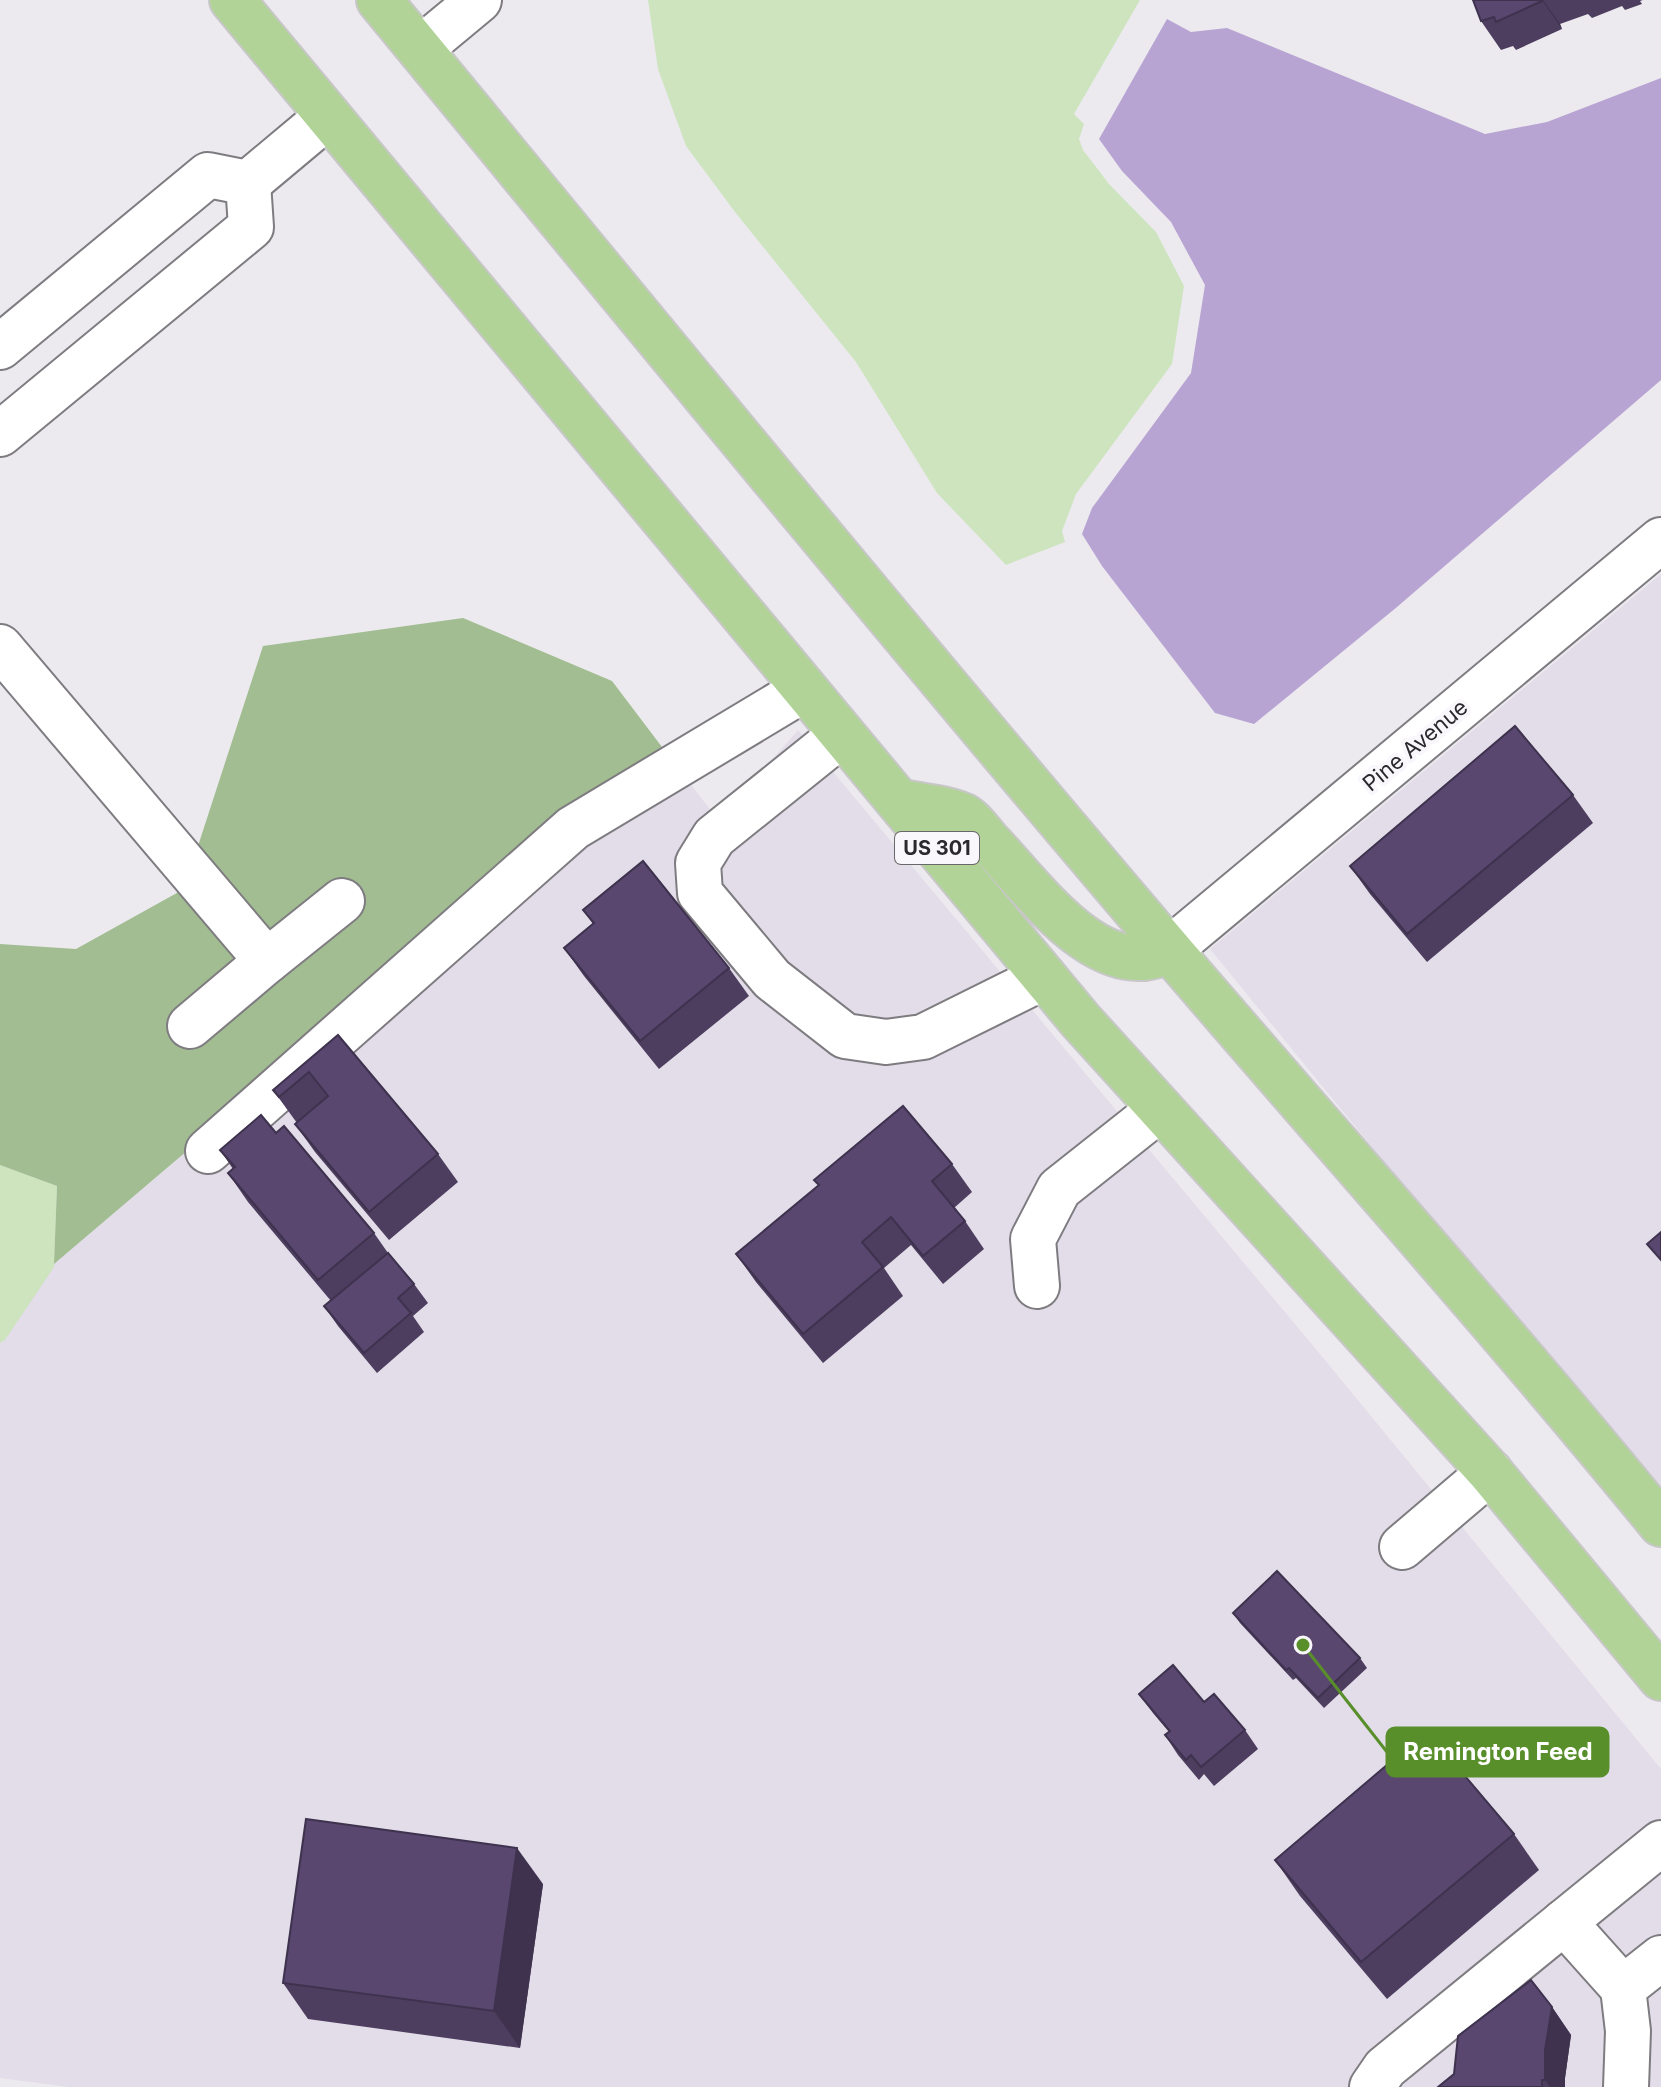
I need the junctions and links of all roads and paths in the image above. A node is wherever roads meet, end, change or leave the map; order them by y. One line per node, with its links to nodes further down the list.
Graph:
1 (232, 0): 5 (main road, US 301)
2 (379, 0): 4 (main road)
3 (479, 0): 4 (street)
4 (420, 49): 17 (main road)
5 (328, 116): 6 (street); 13 (main road, US 301)
6 (248, 183): 7 (street); 10 (street)
7 (41, 313): 8 (street); 9 (street)
8 (0, 326)
9 (0, 347)
10 (0, 434)
11 (1661, 540): 17 (street, Pine Avenue)
12 (0, 647): 18 (street)
13 (803, 690): 14 (main road, US 301); 22 (street)
14 (841, 735): 15 (main road, US 301); 19 (street)
15 (898, 801): 17 (main road); 19 (main road, US 301)
16 (342, 901): 18 (street)
17 (1169, 950): 25 (main road)
18 (267, 961): 20 (street)
19 (1044, 977): 21 (main road, US 301)
20 (190, 1026)
21 (1160, 1109): 23 (street); 24 (main road, US 301)
22 (208, 1151)
23 (1037, 1286)
24 (1490, 1472): 26 (street); 27 (main road, US 301)
25 (1661, 1524)
26 (1402, 1547)
27 (1661, 1678)
28 (1661, 1843): 29 (street)
29 (1564, 1922): 31 (street); 33 (street)
30 (1661, 1958): 31 (street)
31 (1623, 1988): 32 (street)
32 (1644, 2032): 34 (street)
33 (1372, 2087)
34 (1626, 2087)

